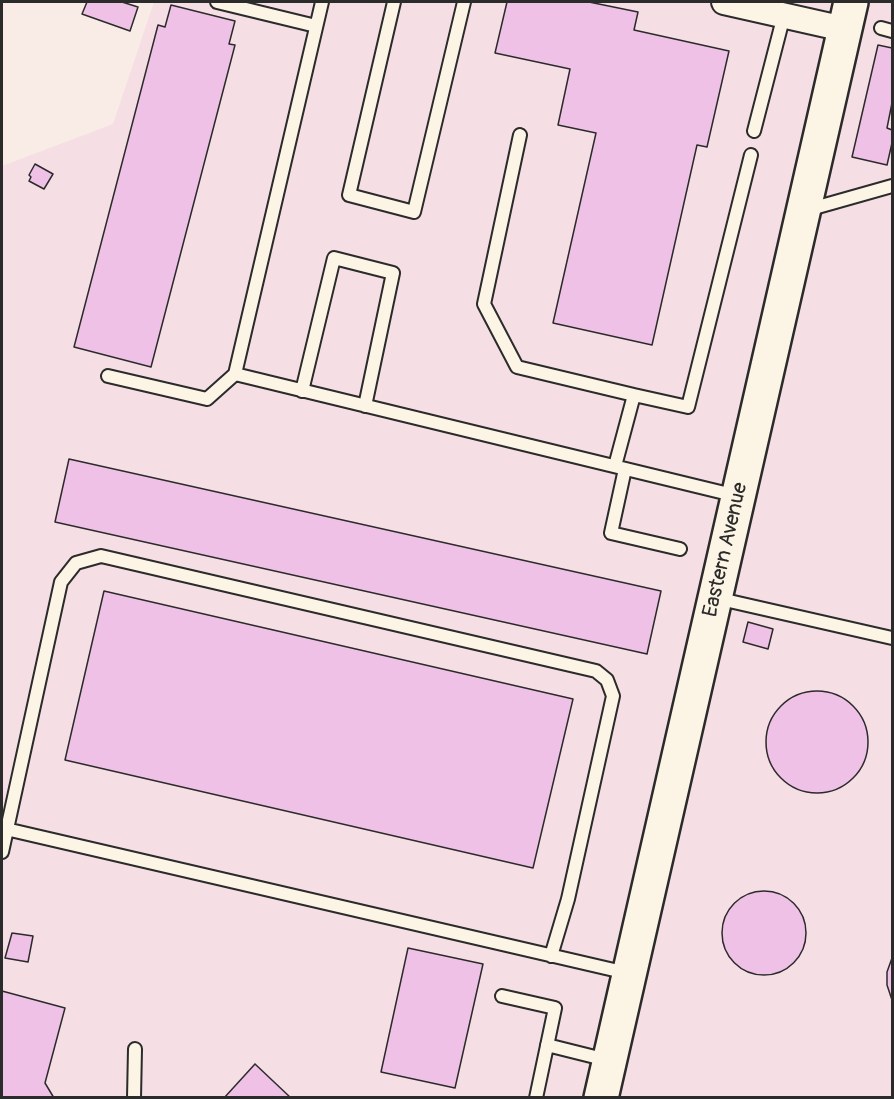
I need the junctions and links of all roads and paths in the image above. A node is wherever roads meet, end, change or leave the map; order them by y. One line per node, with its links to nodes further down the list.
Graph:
1 (217, 2): 8 (lane)
2 (322, 2): 8 (lane)
3 (393, 2): 4 (lane)
4 (464, 2)
5 (724, 2): 6 (street)
6 (781, 10): 7 (street); 9 (lane)
7 (847, 15): 13 (main road, Eastern Avenue)
8 (316, 26): 14 (lane)
9 (754, 131)
10 (520, 135): 17 (lane)
11 (751, 155): 17 (lane)
12 (892, 186): 13 (lane)
13 (803, 211): 20 (main road, Eastern Avenue)
14 (235, 374): 15 (lane); 16 (lane)
15 (108, 376)
16 (302, 391): 18 (lane); 18 (lane)
17 (634, 395): 19 (lane)
18 (365, 406): 19 (lane)
19 (620, 468): 20 (lane); 21 (lane)
20 (738, 496): 22 (main road, Eastern Avenue)
21 (680, 549)
22 (715, 597): 23 (lane); 27 (main road, Eastern Avenue)
23 (892, 638)
24 (6, 829): 25 (lane); 26 (lane); 26 (lane)
25 (2, 852)
26 (551, 956): 27 (lane)
27 (629, 974): 31 (main road, Eastern Avenue)
28 (502, 996): 29 (lane)
29 (547, 1046): 31 (lane); 33 (lane)
30 (135, 1048): 32 (lane)
31 (609, 1060): 34 (main road, Eastern Avenue)
32 (134, 1098)
33 (536, 1098)
34 (601, 1098)

